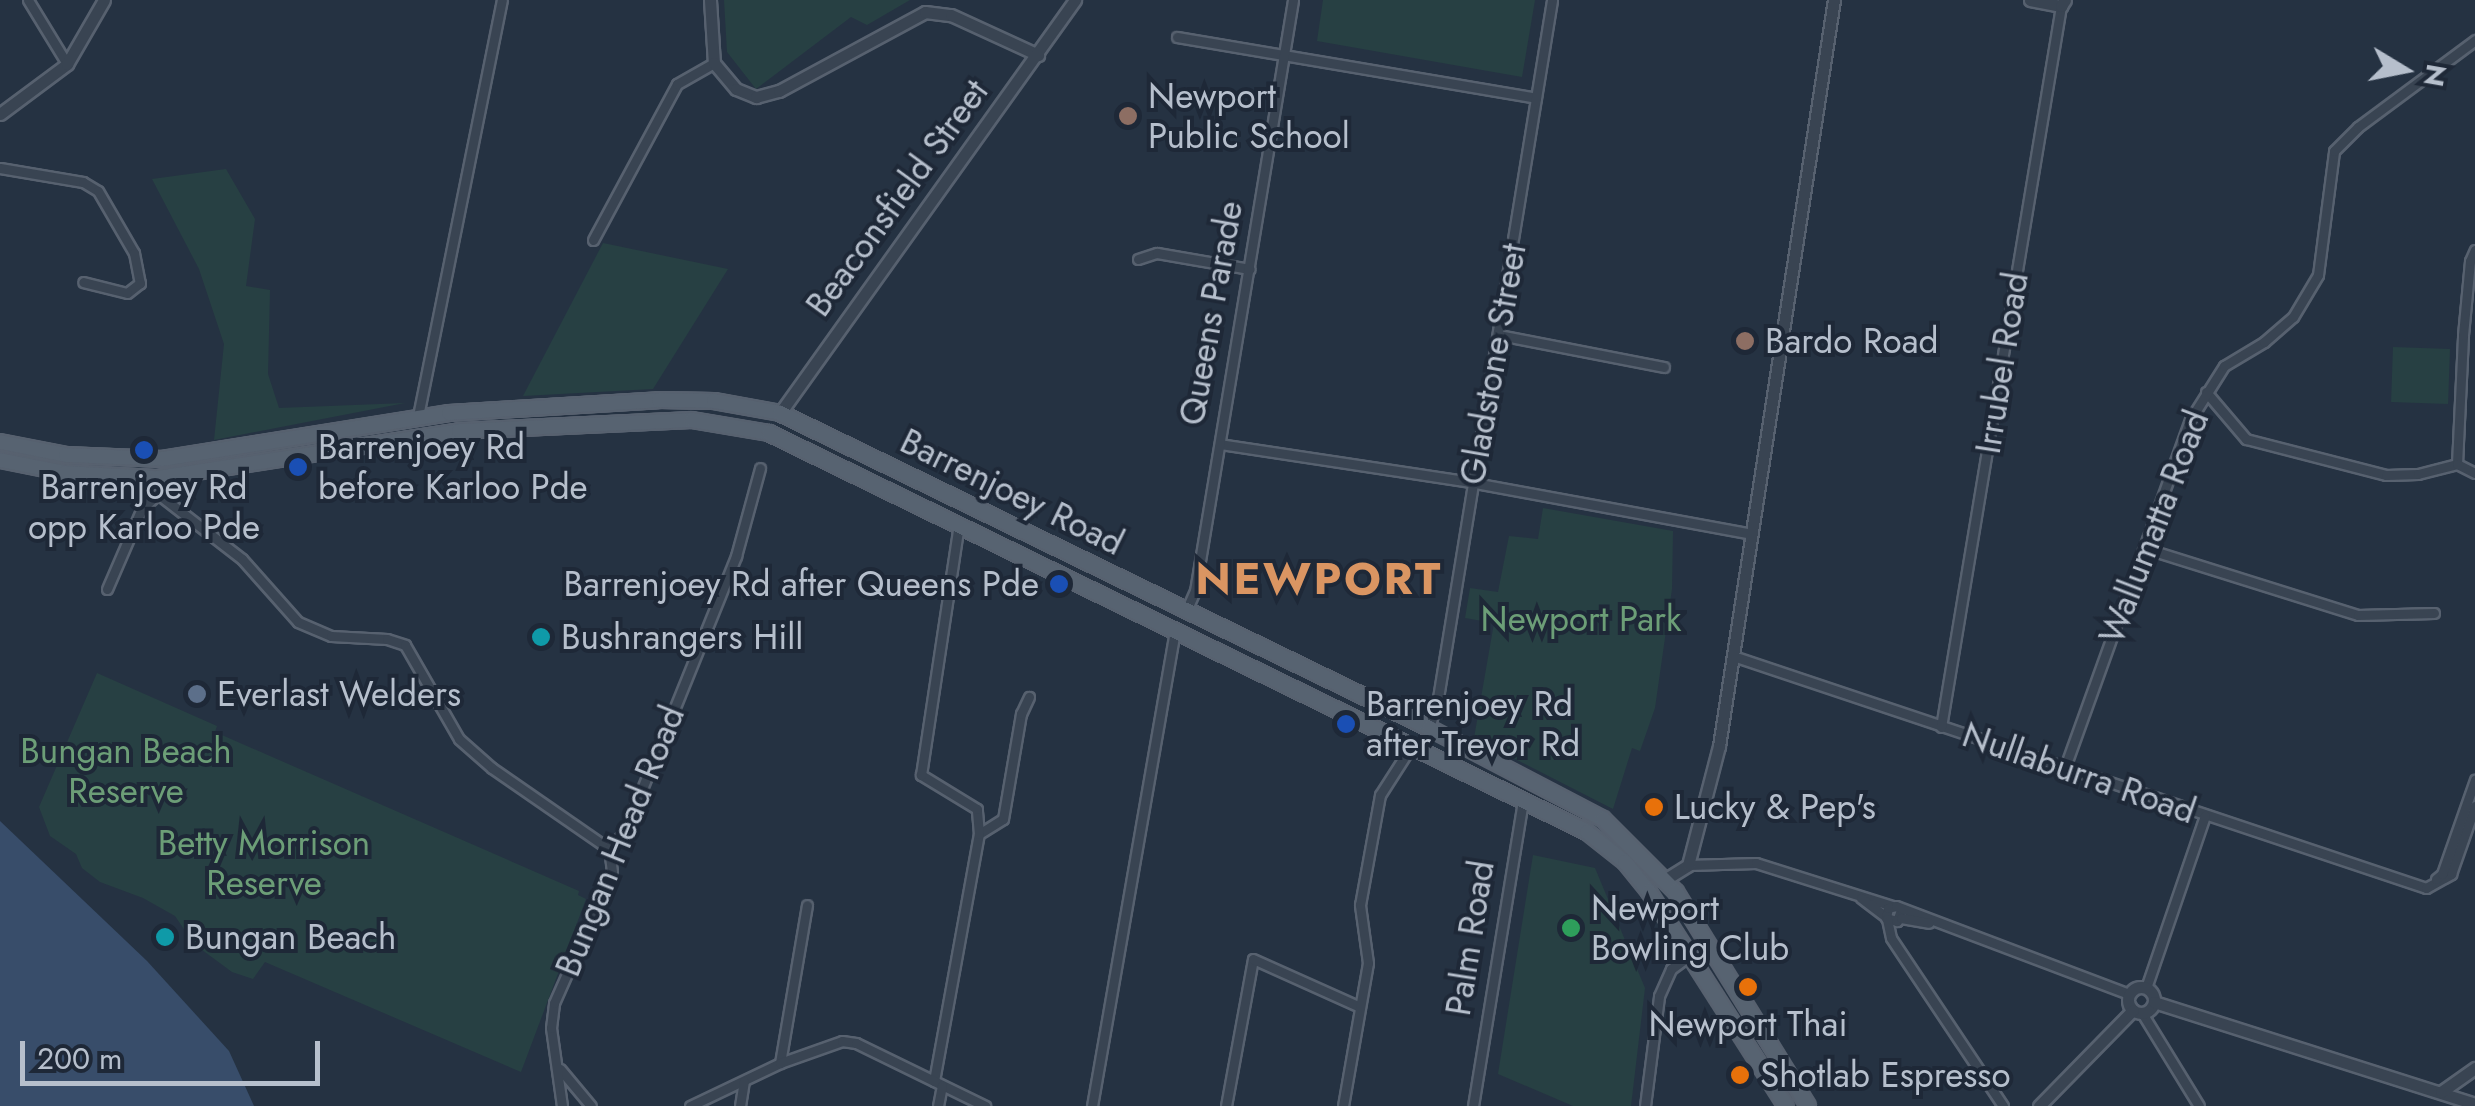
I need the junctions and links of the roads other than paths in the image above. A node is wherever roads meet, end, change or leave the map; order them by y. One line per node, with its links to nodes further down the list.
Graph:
1 (28, 0): 16 (street)
2 (104, 0): 16 (street)
3 (502, 0): 29 (street)
4 (710, 0): 15 (street)
5 (1075, 0): 14 (street, Beaconsfield Street)
6 (1294, 0): 13 (street, Queens Parade)
7 (1552, 0): 17 (street, Gladstone Street)
8 (1834, 0): 41 (street)
9 (2030, 0): 10 (street)
10 (2063, 3): 49 (street, Irrubel Road)
11 (1178, 38): 13 (street)
12 (2475, 40): 27 (street, Wallumatta Road)
13 (1284, 54): 17 (street); 23 (street, Queens Parade)
14 (1038, 55): 15 (street); 28 (street, Beaconsfield Street)
15 (714, 63): 20 (street)
16 (67, 64): 18 (street)
17 (1536, 98): 25 (street, Gladstone Street)
18 (0, 114)
19 (0, 168): 24 (street)
20 (592, 240)
21 (2475, 250): 35 (street)
22 (1138, 258): 23 (street)
23 (1250, 269): 32 (street, Queens Parade)
24 (83, 282)
25 (1499, 335): 26 (street); 38 (street, Gladstone Street)
26 (1664, 367)
27 (2206, 392): 35 (street); 42 (street, Wallumatta Road)
28 (780, 414): 29 (main road, Barrenjoey Road); 30 (main road, Beaconsfield Street); 44 (main road, Barrenjoey Road)
29 (418, 416): 33 (main road, Barrenjoey Road)
30 (769, 433): 39 (main road, Barrenjoey Road); 40 (main road, Barrenjoey Road)
31 (0, 442): 33 (main road, Barrenjoey Road)
32 (1220, 444): 38 (street); 44 (street, Queens Parade)
33 (144, 459): 39 (main road)
34 (0, 460): 39 (main road, Barrenjoey Road)
35 (2457, 464): 37 (street)
36 (760, 468): 59 (street, Bungan Head Road)
37 (2475, 473)
38 (1472, 484): 41 (street); 50 (street, Gladstone Street)
39 (157, 486): 43 (street); 59 (street)
40 (959, 525): 46 (main road, Barrenjoey Road); 58 (street)
41 (1752, 534): 47 (street)
42 (2144, 548): 45 (street); 52 (street, Wallumatta Road)
43 (107, 588)
44 (1186, 611): 46 (main road, Queens Parade); 50 (main road, Barrenjoey Road)
45 (2434, 613)
46 (1175, 631): 51 (main road, Barrenjoey Road); 87 (street)
47 (1733, 656): 49 (street, Nullaburra Road); 60 (street)
48 (1029, 697): 58 (street)
49 (1942, 727): 52 (street, Nullaburra Road)
50 (1429, 728): 51 (main road); 54 (main road, Barrenjoey Road)
51 (1410, 748): 55 (main road, Barrenjoey Road); 72 (street)
52 (2065, 767): 57 (street, Nullaburra Road)
53 (2475, 780): 62 (street)
54 (1532, 781): 55 (main road, Palm Road); 61 (main road, Barrenjoey Road)
55 (1523, 802): 63 (main road, Barrenjoey Road); 90 (street, Palm Road)
56 (2475, 806): 62 (street)
57 (2205, 816): 62 (street, Nullaburra Road); 69 (street)
58 (979, 834): 78 (street)
59 (609, 850): 75 (street, Bungan Head Road)
60 (1688, 865): 61 (street); 65 (street)
61 (1666, 878): 63 (main road); 66 (main road, Barrenjoey Road)
62 (2426, 888)
63 (1649, 892): 67 (main road, Barrenjoey Road)
64 (806, 905): 74 (street)
65 (1894, 915): 70 (street); 94 (street)
66 (1700, 926): 67 (main road); 68 (main road, Barrenjoey Road)
67 (1690, 955): 68 (main road); 91 (street); 92 (main road, Barrenjoey Road)
68 (1722, 963): 93 (main road, Barrenjoey Road)
69 (2146, 988): 70 (street); 71 (street)
70 (2130, 994): 73 (street)
71 (2154, 1002): 73 (street); 79 (street)
72 (1360, 1007): 88 (street); 89 (street)
73 (2138, 1011): 95 (street); 96 (street)
74 (780, 1063): 77 (street); 78 (street)
75 (558, 1067): 81 (street, Bungan Head Road); 82 (street)
76 (2475, 1068): 79 (street)
77 (744, 1082): 83 (street); 84 (street)
78 (938, 1083): 85 (street); 86 (street)
79 (2441, 1092): 80 (street)
80 (2475, 1104)
81 (562, 1106)
82 (591, 1106)
83 (690, 1106)
84 (740, 1106)
85 (938, 1106)
86 (985, 1106)
87 (1092, 1106)
88 (1226, 1106)
89 (1343, 1106)
90 (1473, 1106)
91 (1645, 1106)
92 (1786, 1106)
93 (1808, 1106)
94 (2003, 1106)
95 (2039, 1106)
96 (2200, 1106)

